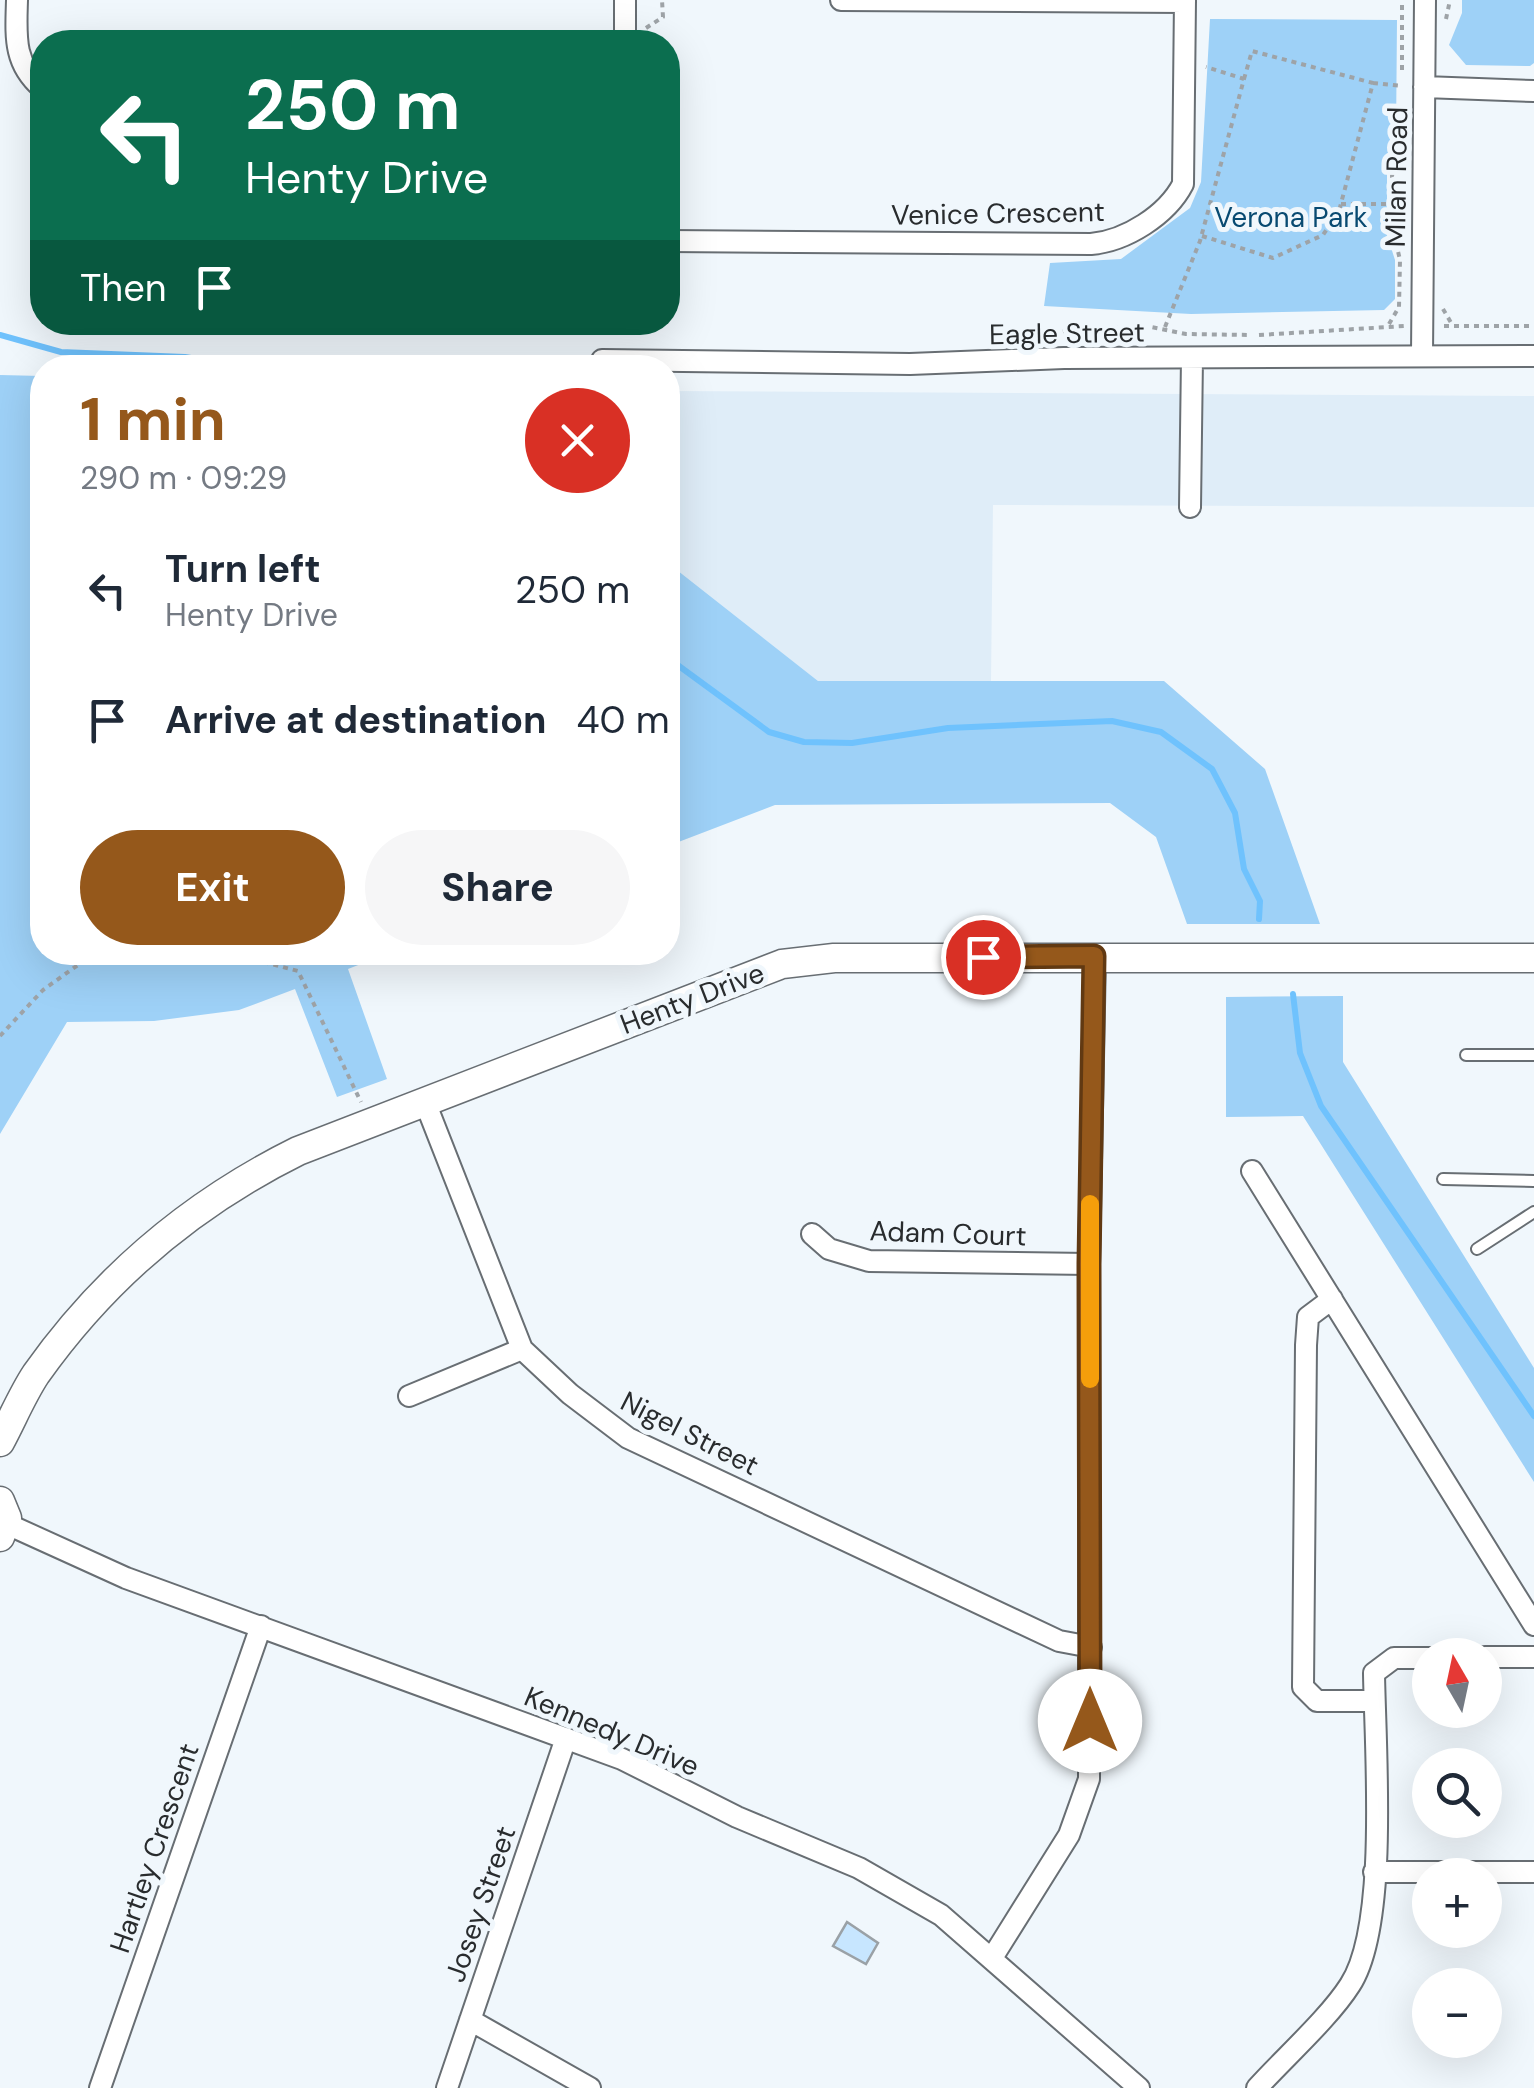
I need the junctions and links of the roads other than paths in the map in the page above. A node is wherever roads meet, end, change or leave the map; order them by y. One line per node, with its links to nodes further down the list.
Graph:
1 (17, 0): 7 (street)
2 (625, 0): 6 (street)
3 (841, 0): 5 (street)
4 (1425, 0): 8 (street, Milan Road)
5 (1185, 1): 10 (street, Venice Crescent)
6 (632, 30)
7 (30, 76)
8 (1424, 87): 9 (street); 11 (street, Milan Road)
9 (1534, 91)
10 (680, 241)
11 (1422, 355): 12 (street, Eagle Street); 13 (street, Eagle Street)
12 (1534, 356)
13 (1192, 358): 14 (street, Eagle Street); 15 (street)
14 (680, 361)
15 (1190, 508)
16 (1094, 956): 17 (street, Henty Drive); 20 (street, Henty Drive); 27 (street)
17 (1534, 958)
18 (1466, 1055): 19 (lane)
19 (1534, 1055)
20 (425, 1102): 29 (street, Nigel Street); 31 (street, Henty Drive)
21 (1252, 1171): 28 (street)
22 (1443, 1179): 23 (lane)
23 (1534, 1181)
24 (1534, 1212): 26 (lane)
25 (812, 1234): 27 (street, Adam Court)
26 (1477, 1249)
27 (1089, 1264): 35 (street)
28 (1332, 1299): 34 (street); 39 (street)
29 (522, 1350): 30 (street); 35 (street, Nigel Street)
30 (409, 1396)
31 (0, 1442)
32 (2, 1521): 33 (street, Kennedy Drive)
33 (260, 1626): 40 (street, Kennedy Drive); 45 (street, Hartley Crescent)
34 (1534, 1626)
35 (1090, 1647): 43 (street)
36 (1502, 1657): 37 (street)
37 (1534, 1657)
38 (1412, 1658): 39 (street)
39 (1374, 1701): 41 (street)
40 (566, 1738): 43 (street, Kennedy Drive); 44 (street, Josey Street)
41 (1374, 1872): 42 (street); 49 (street)
42 (1534, 1872)
43 (992, 1958): 48 (street, Kennedy Drive)
44 (470, 2020): 46 (street, Josey Street); 47 (street)
45 (100, 2088)
46 (447, 2088)
47 (590, 2088)
48 (1138, 2088)
49 (1257, 2088)

